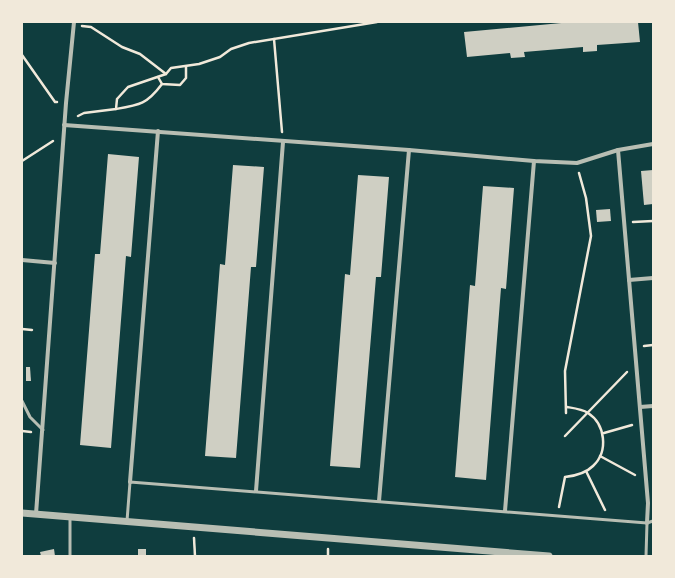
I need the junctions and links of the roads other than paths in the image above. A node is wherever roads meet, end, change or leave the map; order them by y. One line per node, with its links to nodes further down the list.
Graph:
1 (74, 24): 2 (street)
2 (64, 125): 3 (street); 10 (street)
3 (158, 131): 4 (street); 17 (street)
4 (283, 142): 6 (street); 18 (street)
5 (653, 144): 7 (street)
6 (409, 150): 8 (street); 19 (street)
7 (618, 150): 8 (street); 12 (street)
8 (534, 161): 20 (street)
9 (22, 260): 10 (street)
10 (55, 263): 16 (street)
11 (653, 278): 12 (street)
12 (629, 280): 15 (street)
13 (22, 401): 16 (lane)
14 (653, 406): 15 (street)
15 (640, 407): 26 (street)
16 (43, 430): 22 (street)
17 (130, 482): 18 (lane); 24 (lane)
18 (256, 491): 19 (lane)
19 (379, 501): 20 (lane)
20 (504, 511): 26 (lane)
21 (22, 513): 22 (street)
22 (36, 514): 23 (street)
23 (70, 517): 24 (street); 27 (lane)
24 (127, 521): 28 (street)
25 (653, 521): 26 (lane)
26 (647, 523): 29 (lane)
27 (70, 556)
28 (549, 556)
29 (646, 556)

